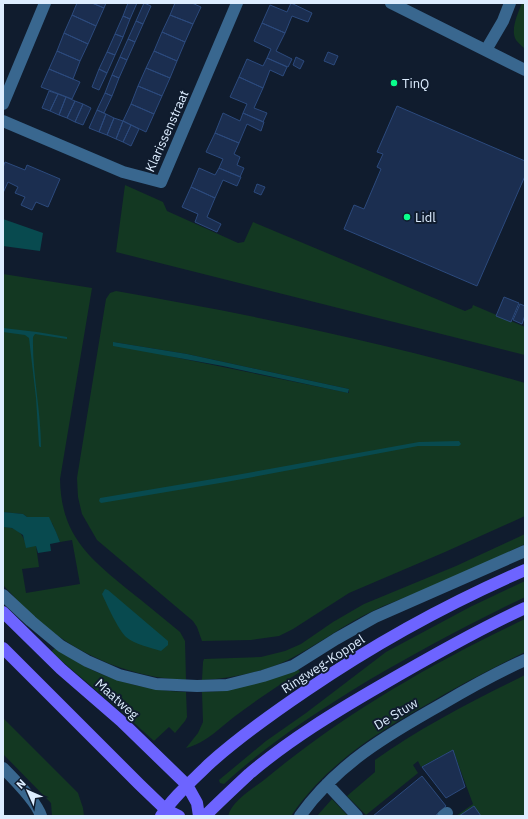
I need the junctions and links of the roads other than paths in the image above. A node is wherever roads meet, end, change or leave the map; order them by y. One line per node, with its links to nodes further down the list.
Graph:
1 (45, 3): 7 (street)
2 (237, 3): 8 (street, Klarissenstraat)
3 (391, 3): 5 (street)
4 (510, 3): 5 (street)
5 (486, 50): 6 (street)
6 (525, 70)
7 (3, 104)
8 (3, 121)
9 (525, 551): 16 (street, Ringweg-Koppel)
10 (525, 570): 19 (main road, Ringweg-Koppel)
11 (3, 595): 16 (street, Maatweg)
12 (525, 608): 24 (main road)
13 (3, 612): 19 (main road, Maatweg)
14 (3, 648): 20 (main road)
15 (525, 660): 18 (street, De Stuw)
16 (197, 686)
17 (3, 768): 21 (street)
18 (327, 784): 25 (street, De Stuw); 26 (street)
19 (187, 785): 20 (main road, Ringweg-Koppel); 23 (main road, Maatweg)
20 (163, 812): 22 (main road)
21 (41, 816)
22 (179, 816)
23 (199, 816)
24 (205, 816)
25 (300, 816)
26 (357, 816)

